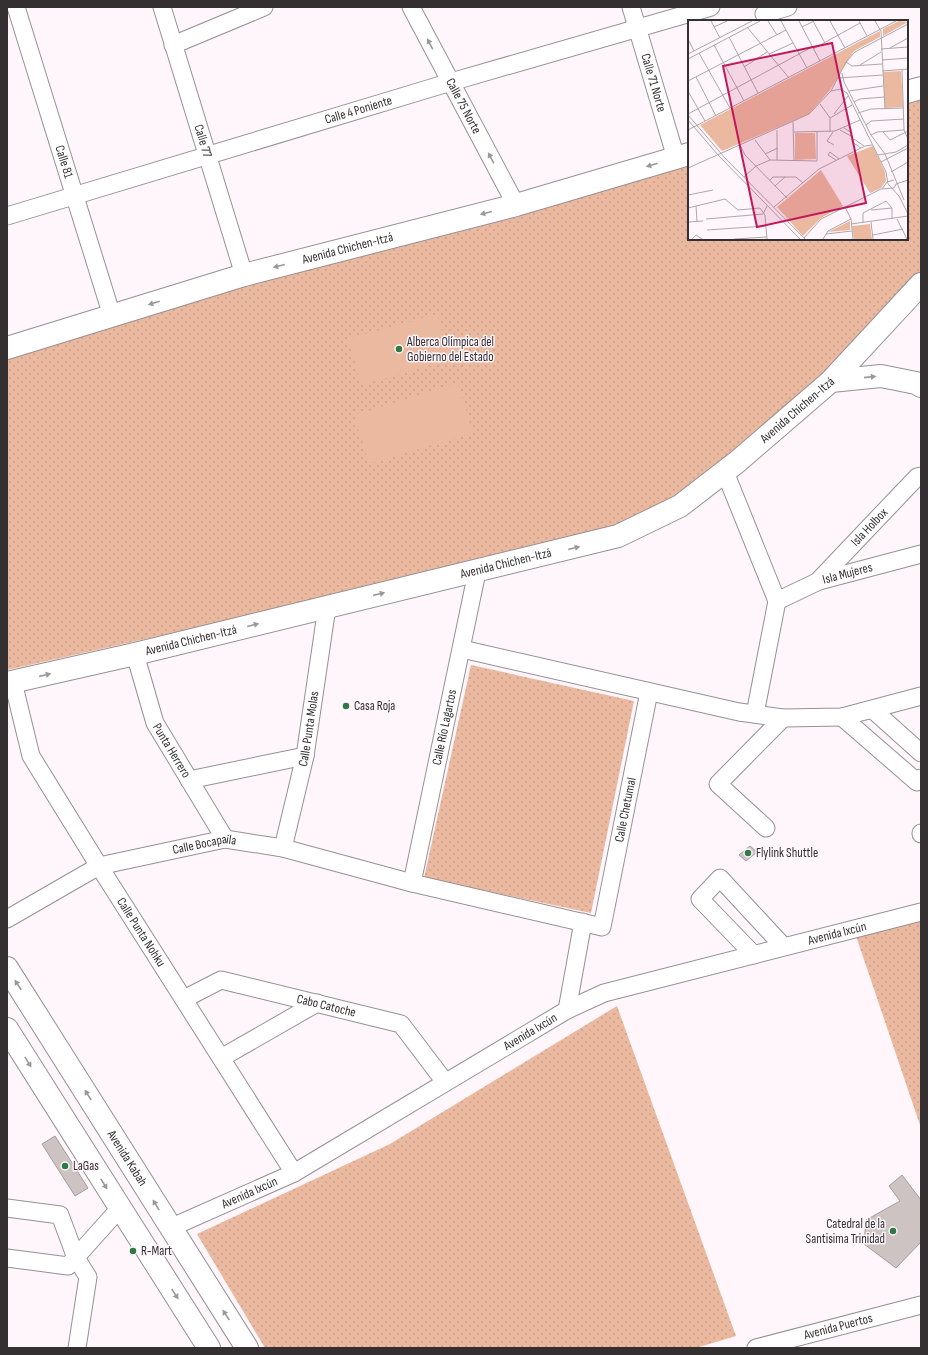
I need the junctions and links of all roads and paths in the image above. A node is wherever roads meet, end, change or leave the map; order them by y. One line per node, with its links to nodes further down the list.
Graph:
1 (16, 7): 16 (street, Calle 81)
2 (162, 7): 10 (street, Calle 77)
3 (264, 7): 10 (street)
4 (411, 7): 11 (street, Calle 75 Norte, one-way to 4)
5 (631, 7): 9 (street, Calle 71 Norte)
6 (711, 7): 9 (street, Calle 4 Poniente)
7 (788, 7): 8 (street)
8 (764, 14)
9 (637, 27): 11 (street, Calle 4 Poniente); 15 (street, Calle 71 Norte)
10 (173, 45): 14 (street, Calle 77)
11 (451, 82): 14 (street, Calle 4 Poniente); 17 (street, Calle 75 Norte, one-way to 11)
12 (921, 88): 13 (main road)
13 (908, 92)
14 (208, 156): 16 (street, Calle 4 Poniente); 19 (street, Calle 77)
15 (683, 156): 17 (main road, Avenida Chichen-Itzá, one-way to 17)
16 (74, 196): 18 (street, Calle 4 Poniente); 21 (street, Calle 81)
17 (516, 205): 19 (main road, Avenida Chichen-Itzá, one-way to 19)
18 (7, 216)
19 (244, 275): 21 (main road, Avenida Chichen-Itzá, one-way to 21)
20 (918, 291): 23 (main road, Avenida Chichen-Itzá)
21 (112, 316): 22 (main road, Avenida Chichen-Itzá)
22 (7, 348)
23 (831, 381): 24 (main road, one-way to 24); 25 (main road, Avenida Chichen-Itzá)
24 (921, 386)
25 (724, 472): 28 (main road, Avenida Chichen-Itzá, one-way to 25); 30 (street)
26 (921, 476): 29 (street, Isla Holbox)
27 (921, 554): 29 (street, Isla Mujeres)
28 (477, 572): 31 (main road, Avenida Chichen-Itzá, one-way to 28); 32 (street, Calle Río Lagartos)
29 (819, 580): 30 (street, Isla Mujeres)
30 (777, 601): 38 (street)
31 (327, 607): 33 (main road, Avenida Chichen-Itzá, one-way to 31); 42 (street, Calle Punta Molas)
32 (462, 649): 35 (street); 49 (street, Calle Río Lagartos)
33 (135, 654): 34 (main road, Avenida Chichen-Itzá, one-way to 33); 44 (street, Punta Herrero)
34 (10, 683): 48 (street, Calle Punta Nohku)
35 (648, 692): 38 (street); 53 (street, Calle Chetumal)
36 (921, 696): 37 (street)
37 (873, 710): 39 (street); 41 (street)
38 (755, 714): 40 (street)
39 (842, 717): 40 (street); 43 (street)
40 (783, 718): 45 (street)
41 (921, 753)
42 (305, 756): 44 (street); 47 (street, Calle Punta Molas)
43 (921, 778)
44 (189, 780): 46 (street, Punta Herrero)
45 (766, 828)
46 (225, 839): 47 (street, Calle Bocapaila); 48 (street, Calle Bocapaila)
47 (283, 848): 49 (street, Calle Bocapaila)
48 (99, 866): 51 (street, Calle Bocapaila); 57 (street, Calle Punta Nohku)
49 (412, 883): 52 (street, Calle Bocapaila)
50 (921, 912): 54 (street, Avenida Ixcún)
51 (7, 919)
52 (583, 922): 53 (street, Calle Bocapaila); 59 (street)
53 (602, 927)
54 (783, 946): 55 (street, Avenida Ixcún); 55 (street)
55 (754, 955): 59 (street, Avenida Ixcún)
56 (7, 968): 66 (main road, Avenida Kabah, one-way to 56)
57 (184, 998): 58 (street, Cabo Catoche); 61 (street, Calle Punta Nohku)
58 (317, 1003): 61 (street); 62 (street, Cabo Catoche)
59 (567, 1010): 62 (street, Avenida Ixcún)
60 (7, 1029): 65 (main road, one-way to 65)
61 (221, 1058): 63 (street, Calle Punta Nohku)
62 (445, 1082): 63 (street, Avenida Ixcún)
63 (294, 1173): 66 (street, Avenida Ixcún)
64 (7, 1208): 68 (street)
65 (120, 1208): 68 (street); 71 (main road, one-way to 71)
66 (170, 1228): 72 (main road, Avenida Kabah, one-way to 66)
67 (7, 1258): 68 (street)
68 (72, 1262): 70 (street)
69 (921, 1305): 73 (street, Avenida Puertos)
70 (77, 1348)
71 (209, 1348)
72 (247, 1348)
73 (756, 1348)

